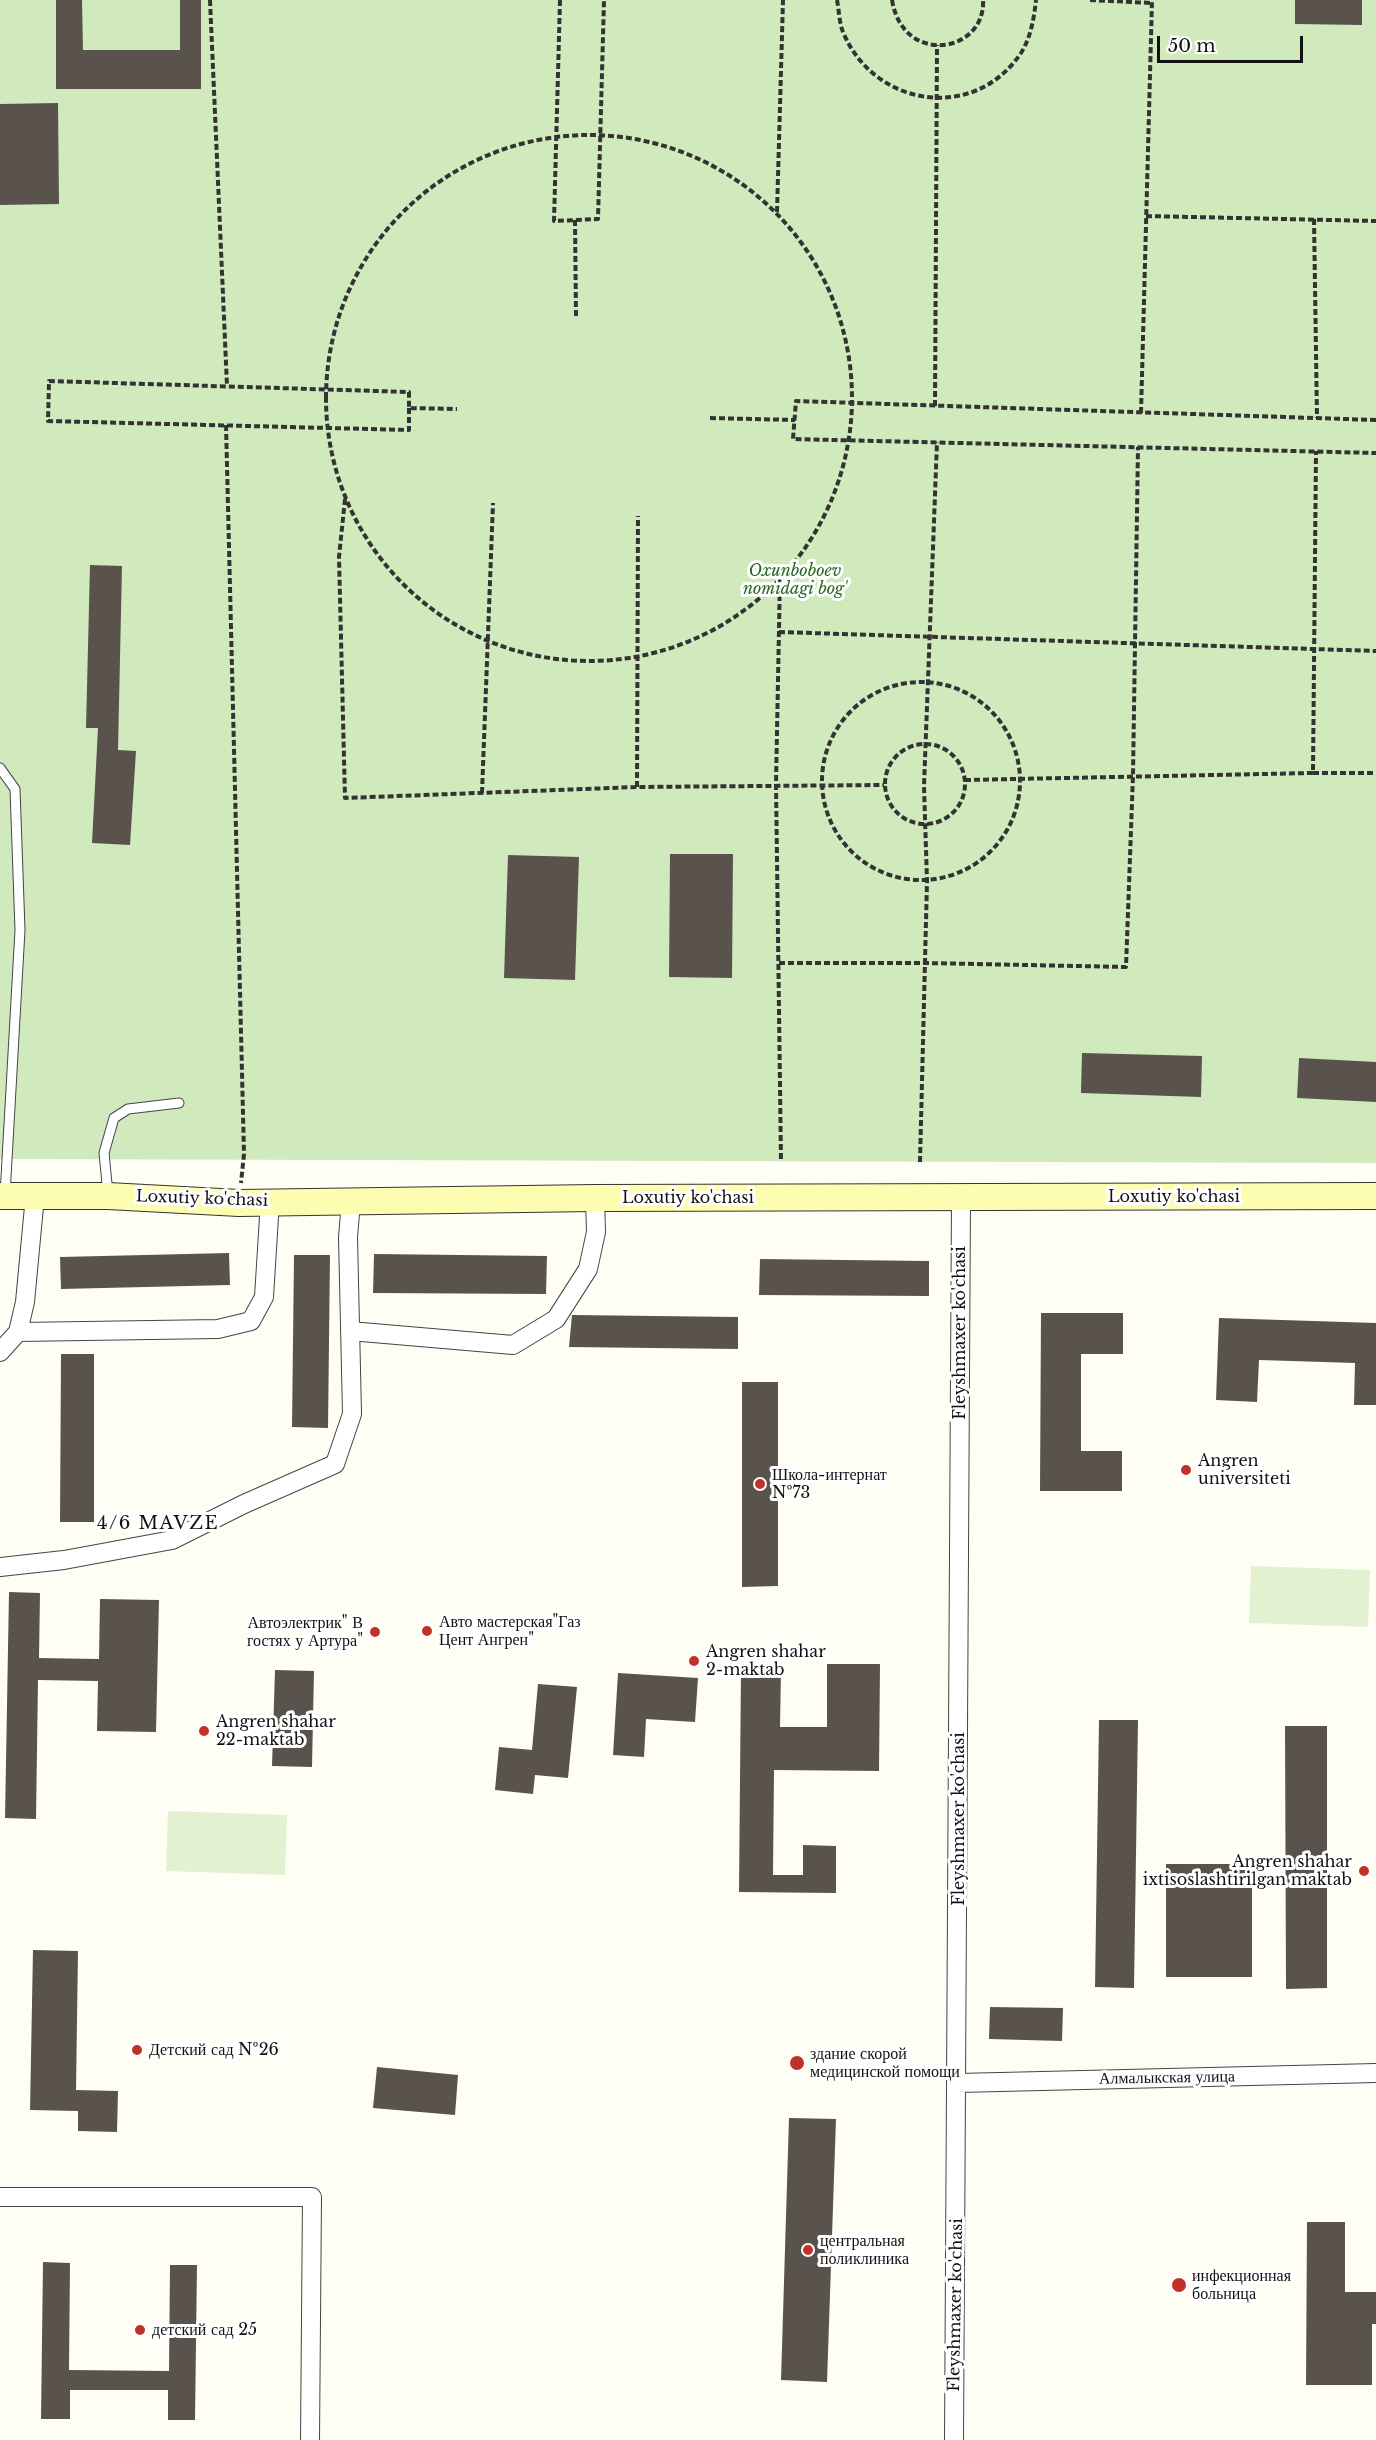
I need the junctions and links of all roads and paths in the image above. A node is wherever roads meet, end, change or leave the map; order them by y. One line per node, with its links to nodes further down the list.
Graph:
1 (210, 0): 21 (path)
2 (560, 0): 14 (path)
3 (604, 0): 13 (path)
4 (783, 0): 15 (path)
5 (837, 0): 12 (path)
6 (892, 0): 11 (path)
7 (983, 0): 11 (path)
8 (1036, 0): 12 (path)
9 (1090, 0): 10 (path)
10 (1152, 1): 16 (path)
11 (937, 45): 12 (path)
12 (936, 99): 24 (path)
13 (600, 135): 14 (path); 15 (path); 18 (path)
14 (556, 136): 18 (path); 22 (path)
15 (777, 212): 23 (path)
16 (1146, 216): 17 (path); 27 (path)
17 (1314, 219): 19 (path); 29 (path)
18 (575, 220): 20 (path)
19 (1376, 221)
20 (576, 317)
21 (227, 386): 22 (path); 32 (path)
22 (326, 389): 25 (path); 33 (path)
23 (851, 403): 24 (path); 30 (path); 34 (path)
24 (935, 406): 27 (path)
25 (409, 408): 26 (path); 33 (path)
26 (456, 409)
27 (1141, 413): 29 (path)
28 (711, 418): 30 (path)
29 (1317, 418): 31 (path)
30 (795, 420): 34 (path)
31 (1376, 420)
32 (226, 425): 33 (path); 78 (path)
33 (328, 428): 39 (path)
34 (847, 440): 35 (path); 42 (path)
35 (937, 442): 36 (path); 44 (path)
36 (1138, 447): 37 (path); 45 (path)
37 (1316, 451): 38 (path); 47 (path)
38 (1376, 453)
39 (345, 496): 46 (path); 62 (path)
40 (493, 503): 46 (path)
41 (638, 516): 49 (path)
42 (780, 576): 43 (path); 49 (path)
43 (779, 632): 44 (path); 58 (path)
44 (928, 637): 45 (path); 50 (path)
45 (1136, 642): 47 (path); 55 (path)
46 (488, 643): 49 (path); 62 (path)
47 (1314, 650): 48 (path); 53 (path)
48 (1376, 651)
49 (638, 656): 61 (path)
50 (926, 681): 51 (path); 56 (path); 59 (path)
51 (925, 743): 57 (path); 60 (path); 63 (path)
52 (0, 768): 70 (lane)
53 (1313, 773): 54 (path); 55 (path)
54 (1376, 773)
55 (1133, 775): 56 (path); 66 (path)
56 (1020, 777): 57 (path); 64 (path)
57 (965, 780): 63 (path)
58 (776, 784): 59 (path); 61 (path); 65 (path)
59 (822, 784): 60 (path); 64 (path)
60 (884, 785): 63 (path)
61 (637, 787): 62 (path)
62 (482, 793)
63 (925, 824): 64 (path)
64 (927, 881): 66 (path)
65 (779, 963): 66 (path); 68 (path)
66 (925, 963): 69 (path)
67 (179, 1103): 72 (lane)
68 (782, 1161)
69 (920, 1162)
70 (3, 1196): 71 (street, Loxutiy ko'chasi)
71 (34, 1196): 72 (street, Loxutiy ko'chasi); 80 (street)
72 (108, 1196): 78 (street, Loxutiy ko'chasi)
73 (1376, 1196): 75 (street, Loxutiy ko'chasi)
74 (595, 1198): 75 (street, Loxutiy ko'chasi); 77 (street, Loxutiy ko'chasi); 79 (street)
75 (961, 1198): 84 (street, Fleyshmaxer ko'chasi)
76 (270, 1201): 77 (street, Loxutiy ko'chasi); 78 (street, Loxutiy ko'chasi); 80 (street)
77 (351, 1202): 79 (street)
78 (239, 1203)
79 (350, 1331): 82 (street)
80 (18, 1332): 81 (street)
81 (0, 1352)
82 (0, 1567)
83 (1376, 2073): 84 (street, Алмалыкская улица)
84 (958, 2083): 87 (street, Fleyshmaxer ko'chasi)
85 (0, 2197): 86 (street)
86 (310, 2440)
87 (954, 2440)

